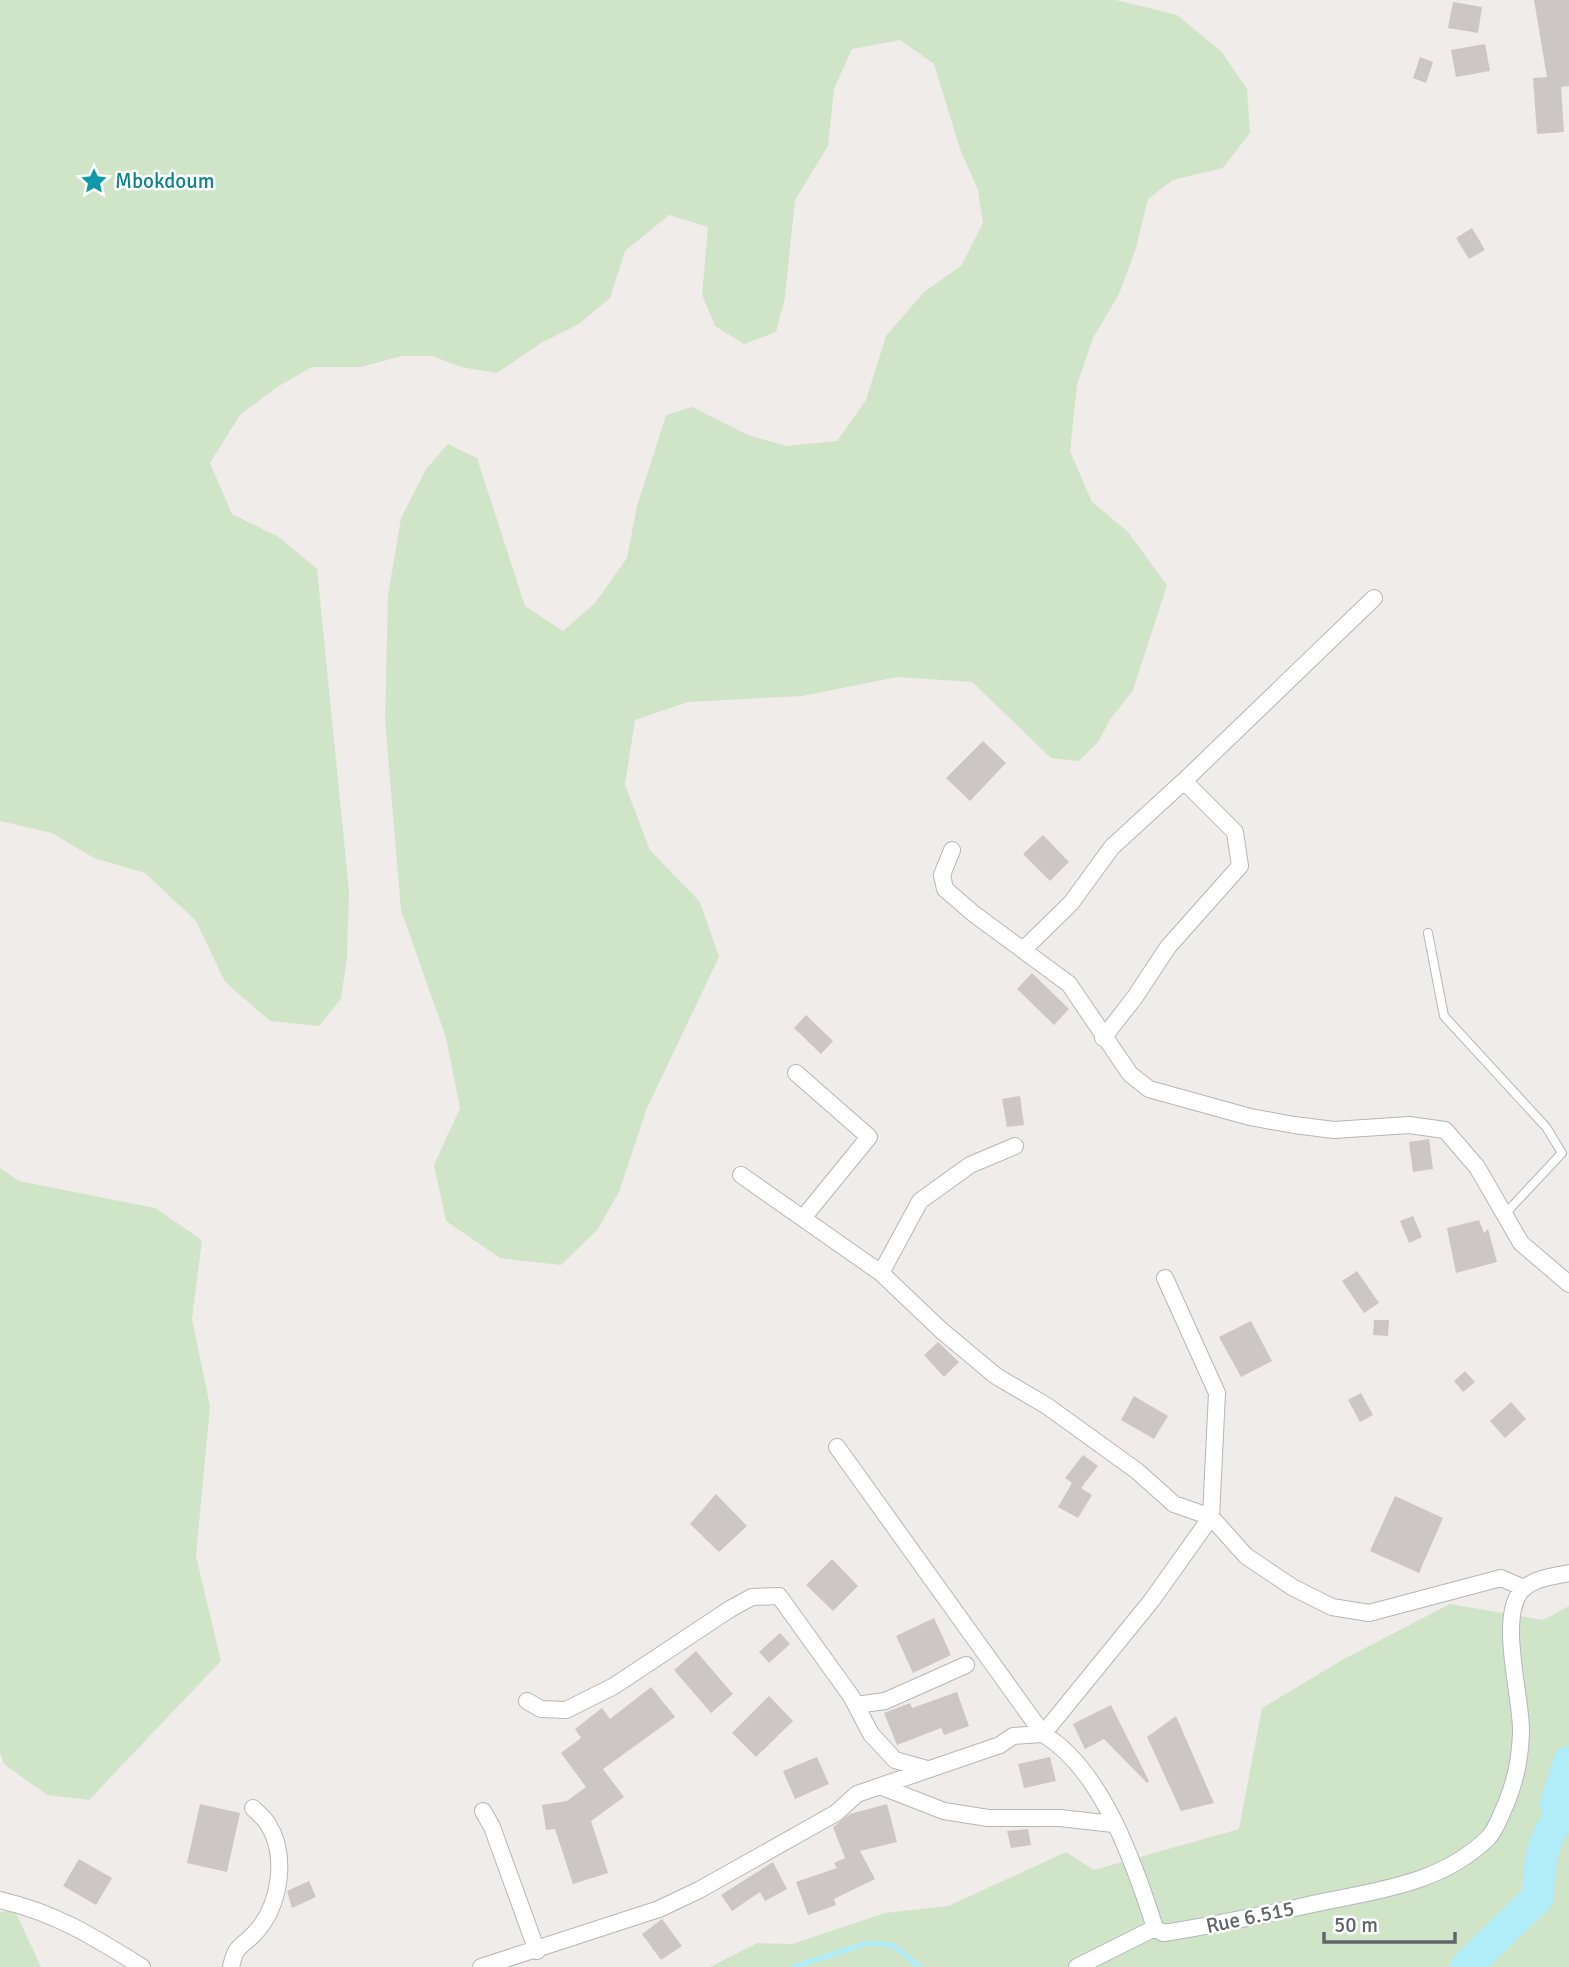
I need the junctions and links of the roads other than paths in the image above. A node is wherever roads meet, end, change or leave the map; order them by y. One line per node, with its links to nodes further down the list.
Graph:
1 (1374, 598): 2 (street)
2 (1184, 781): 5 (street); 6 (street)
3 (952, 850): 5 (street)
4 (1428, 933): 10 (lane)
5 (1024, 949): 6 (street)
6 (1103, 1038): 10 (street)
7 (796, 1073): 11 (street)
8 (1015, 1146): 12 (street)
9 (741, 1175): 11 (street)
10 (1504, 1215): 14 (street)
11 (803, 1218): 12 (street)
12 (881, 1273): 16 (street)
13 (1165, 1278): 16 (street)
14 (1569, 1284)
15 (838, 1447): 22 (street)
16 (1211, 1517): 18 (street); 22 (street)
17 (1569, 1573): 18 (street)
18 (1524, 1588): 29 (street, Rue 6.515)
19 (965, 1665): 21 (street)
20 (527, 1701): 21 (street)
21 (856, 1704): 23 (street)
22 (1043, 1734): 23 (street); 27 (street)
23 (927, 1769): 24 (street)
24 (880, 1786): 27 (street); 30 (street)
25 (253, 1808): 32 (street)
26 (483, 1811): 30 (street)
27 (1113, 1824): 29 (street)
28 (0, 1900): 31 (street)
29 (1156, 1928): 34 (street, Rue 6.515)
30 (537, 1951): 33 (street)
31 (142, 1967)
32 (231, 1967)
33 (481, 1967)
34 (1077, 1967)

